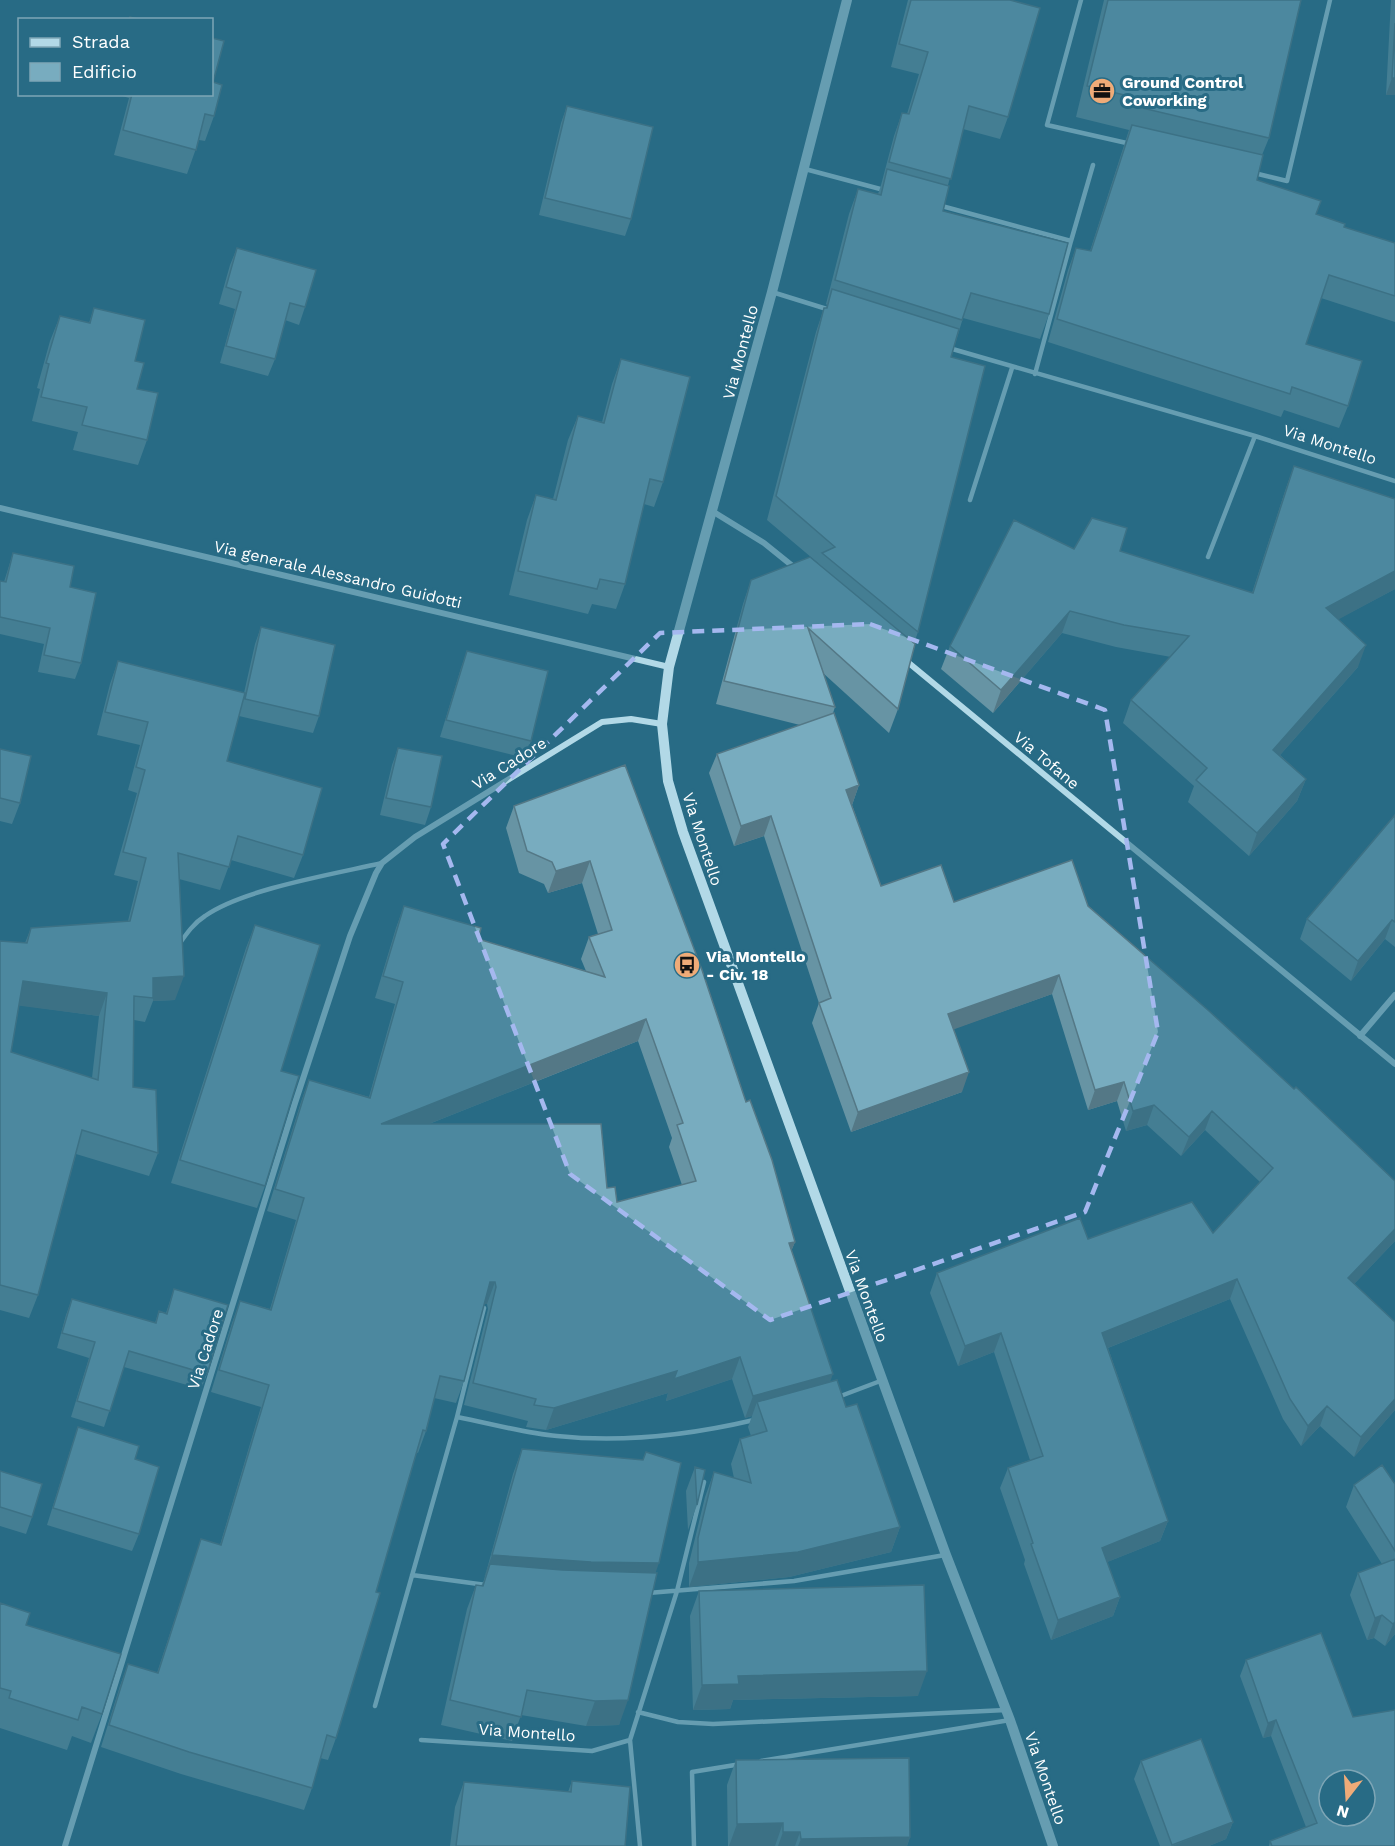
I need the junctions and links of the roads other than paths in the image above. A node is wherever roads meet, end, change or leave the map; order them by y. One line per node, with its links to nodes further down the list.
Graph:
1 (847, 0): 6 (street, Via Montello)
2 (1081, 0): 4 (lane)
3 (1330, 0): 7 (lane)
4 (1138, 146)
5 (1093, 165): 10 (lane)
6 (802, 168): 8 (lane); 11 (street, Via Montello)
7 (1241, 170)
8 (892, 192)
9 (926, 202): 10 (lane)
10 (1071, 241): 15 (lane)
11 (771, 292): 12 (lane, Via Montello); 20 (street, Via Montello)
12 (837, 313)
13 (946, 347): 14 (lane, Via Montello)
14 (1012, 368): 15 (lane, Via Montello); 18 (lane)
15 (1035, 374): 16 (lane, Via Montello)
16 (1255, 436): 17 (lane, Via Montello); 21 (lane)
17 (1395, 481)
18 (970, 500)
19 (0, 508): 24 (street, Via generale Alessandro Guidotti)
20 (712, 511): 22 (street); 24 (street, Via Montello)
21 (1208, 557)
22 (801, 573)
23 (902, 657): 29 (street, Via Tofane)
24 (669, 666): 25 (street, Via Montello)
25 (662, 724): 26 (street, Via Cadore); 32 (street, Via Montello)
26 (382, 863): 27 (lane, Via Cadore); 47 (street, Via Cadore)
27 (180, 943)
28 (1395, 995): 29 (street)
29 (1360, 1036): 30 (street, Via Tofane)
30 (1395, 1065)
31 (484, 1308): 34 (lane)
32 (883, 1380): 33 (lane); 37 (street, Via Montello)
33 (835, 1398)
34 (457, 1417): 35 (lane); 38 (lane)
35 (766, 1417)
36 (704, 1482): 40 (lane)
37 (945, 1555): 40 (lane); 44 (street, Via Montello)
38 (412, 1575): 39 (lane); 42 (lane)
39 (489, 1586)
40 (677, 1591): 41 (lane); 43 (lane)
41 (640, 1593)
42 (375, 1706)
43 (638, 1712): 44 (lane); 46 (lane)
44 (1008, 1715): 49 (lane, Via Montello); 50 (street, Via Montello)
45 (421, 1740): 46 (lane, Via Montello)
46 (630, 1740): 48 (lane)
47 (64, 1846)
48 (640, 1846)
49 (694, 1846)
50 (1053, 1846)

